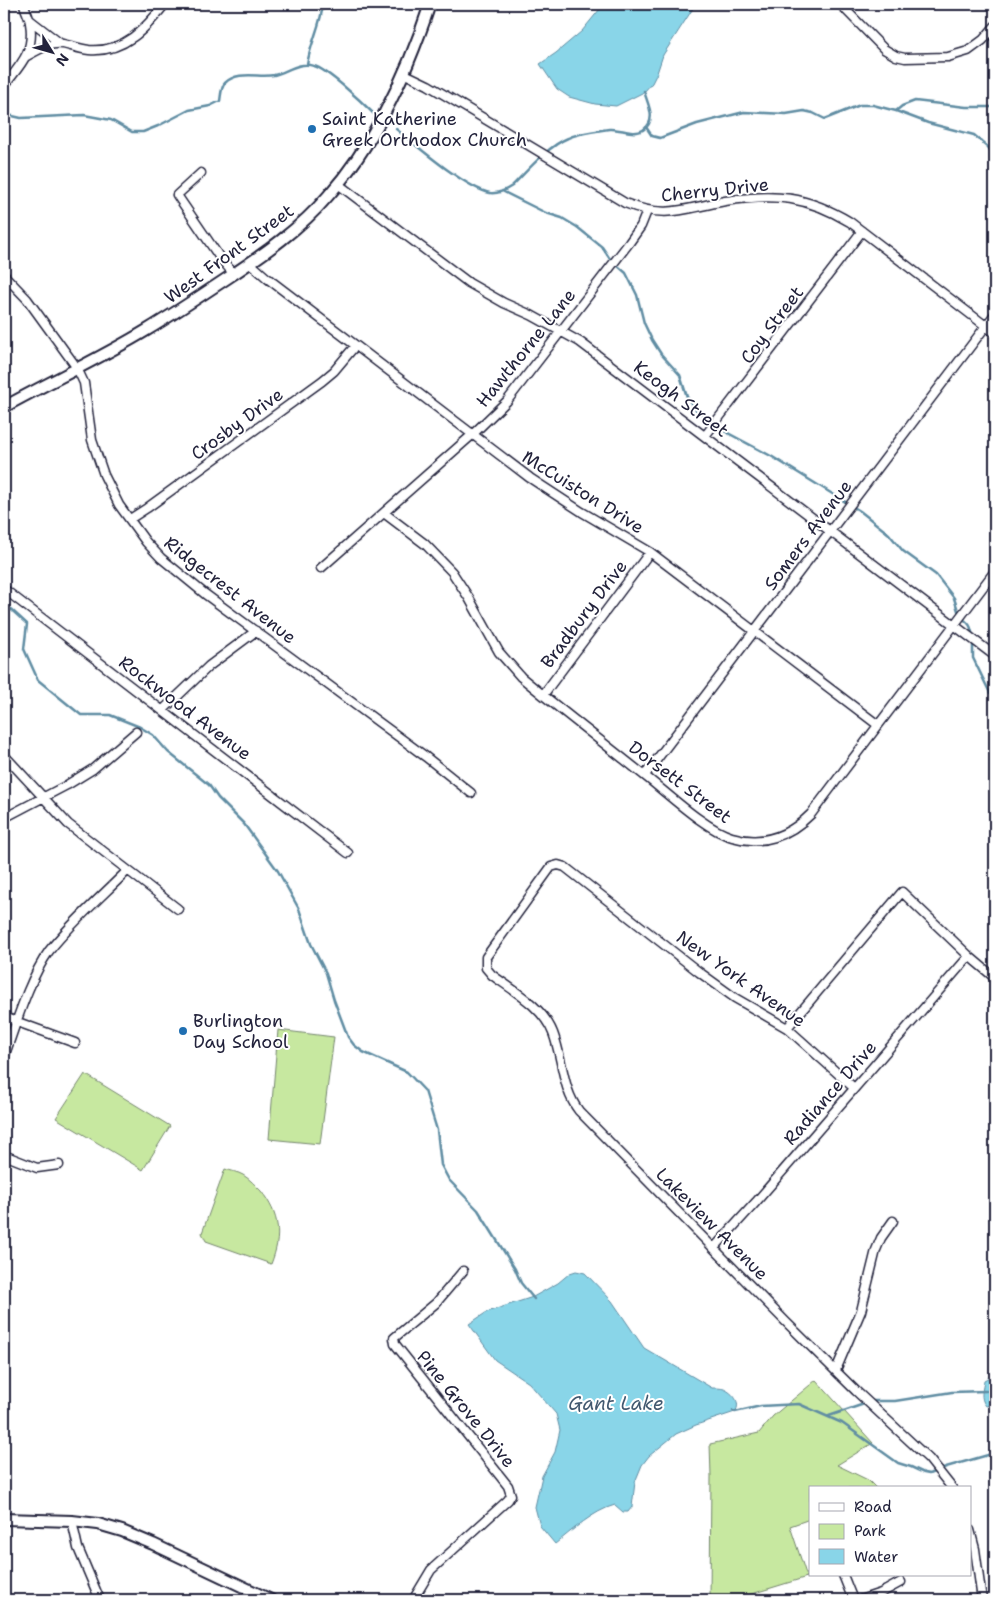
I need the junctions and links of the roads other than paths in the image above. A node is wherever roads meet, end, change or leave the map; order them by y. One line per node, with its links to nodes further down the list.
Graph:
1 (24, 4): 5 (street)
2 (164, 4): 7 (street)
3 (430, 4): 9 (street, West Front Street)
4 (840, 4): 6 (street)
5 (30, 20): 7 (street); 8 (street)
6 (995, 26)
7 (61, 44): 8 (street)
8 (27, 56): 10 (street)
9 (403, 73): 12 (street, West Front Street); 13 (street, Cherry Drive)
10 (4, 86)
11 (201, 173): 16 (street)
12 (338, 184): 15 (street, West Front Street); 20 (street, Keogh Street)
13 (647, 211): 14 (street, Cherry Drive); 20 (street, Hawthorne Lane)
14 (862, 231): 19 (street, Cherry Drive); 26 (street, Coy Street)
15 (250, 263): 16 (street, West Front Street); 22 (street, McCuiston Drive)
16 (234, 274): 23 (street, West Front Street)
17 (4, 275): 23 (street, Ridgecrest Avenue)
18 (995, 314): 19 (street, Somers Avenue)
19 (986, 326): 21 (street, Cherry Drive); 29 (street, Somers Avenue)
20 (561, 331): 25 (street, Hawthorne Lane); 26 (street, Keogh Street)
21 (995, 334)
22 (355, 346): 25 (street, McCuiston Drive); 28 (street, Crosby Drive)
23 (77, 368): 24 (street, West Front Street); 28 (street, Ridgecrest Avenue)
24 (4, 407)
25 (472, 435): 27 (street, Hawthorne Lane); 30 (street, McCuiston Drive)
26 (706, 436): 29 (street, Keogh Street)
27 (384, 513): 31 (street, Hawthorne Lane); 38 (street, Dorsett Street)
28 (130, 519): 36 (street, Ridgecrest Avenue)
29 (830, 531): 34 (street, Keogh Street); 35 (street, Somers Avenue)
30 (650, 552): 35 (street, McCuiston Drive); 38 (street, Bradbury Drive)
31 (321, 568)
32 (995, 571): 34 (street, Dorsett Street)
33 (4, 589): 39 (street, Rockwood Avenue)
34 (954, 625): 37 (street, Keogh Street); 40 (street, Dorsett Street)
35 (754, 631): 40 (street, McCuiston Drive); 43 (street, Somers Avenue)
36 (256, 632): 39 (street); 44 (street, Ridgecrest Avenue)
37 (995, 656)
38 (543, 695): 43 (street, Dorsett Street)
39 (163, 710): 47 (street, Rockwood Avenue)
40 (878, 725): 43 (street, Dorsett Street)
41 (136, 732): 45 (street)
42 (4, 755): 45 (street)
43 (645, 775)
44 (471, 793)
45 (43, 798): 46 (street); 49 (street)
46 (4, 818)
47 (348, 853)
48 (558, 865): 55 (street, New York Avenue); 62 (street, Lakeview Avenue)
49 (127, 871): 50 (street); 54 (street)
50 (178, 909)
51 (969, 956): 52 (street); 55 (street); 58 (street, Radiance Drive)
52 (995, 978)
53 (4, 1017): 54 (street)
54 (17, 1022): 56 (street); 57 (street)
55 (787, 1028): 58 (street, New York Avenue)
56 (75, 1043)
57 (4, 1057)
58 (854, 1088): 62 (street, Radiance Drive)
59 (4, 1155): 60 (street)
60 (58, 1165)
61 (893, 1221): 64 (street)
62 (714, 1248): 64 (street, Lakeview Avenue)
63 (463, 1271): 73 (street, Pine Grove Drive)
64 (836, 1370): 65 (street, Lakeview Avenue)
65 (950, 1486)
66 (4, 1519): 67 (street)
67 (72, 1521): 71 (street); 72 (street)
68 (972, 1542): 76 (street)
69 (843, 1576): 74 (street)
70 (901, 1582): 75 (street)
71 (100, 1600)
72 (271, 1600)
73 (412, 1600)
74 (853, 1600)
75 (860, 1600)
76 (982, 1600)

